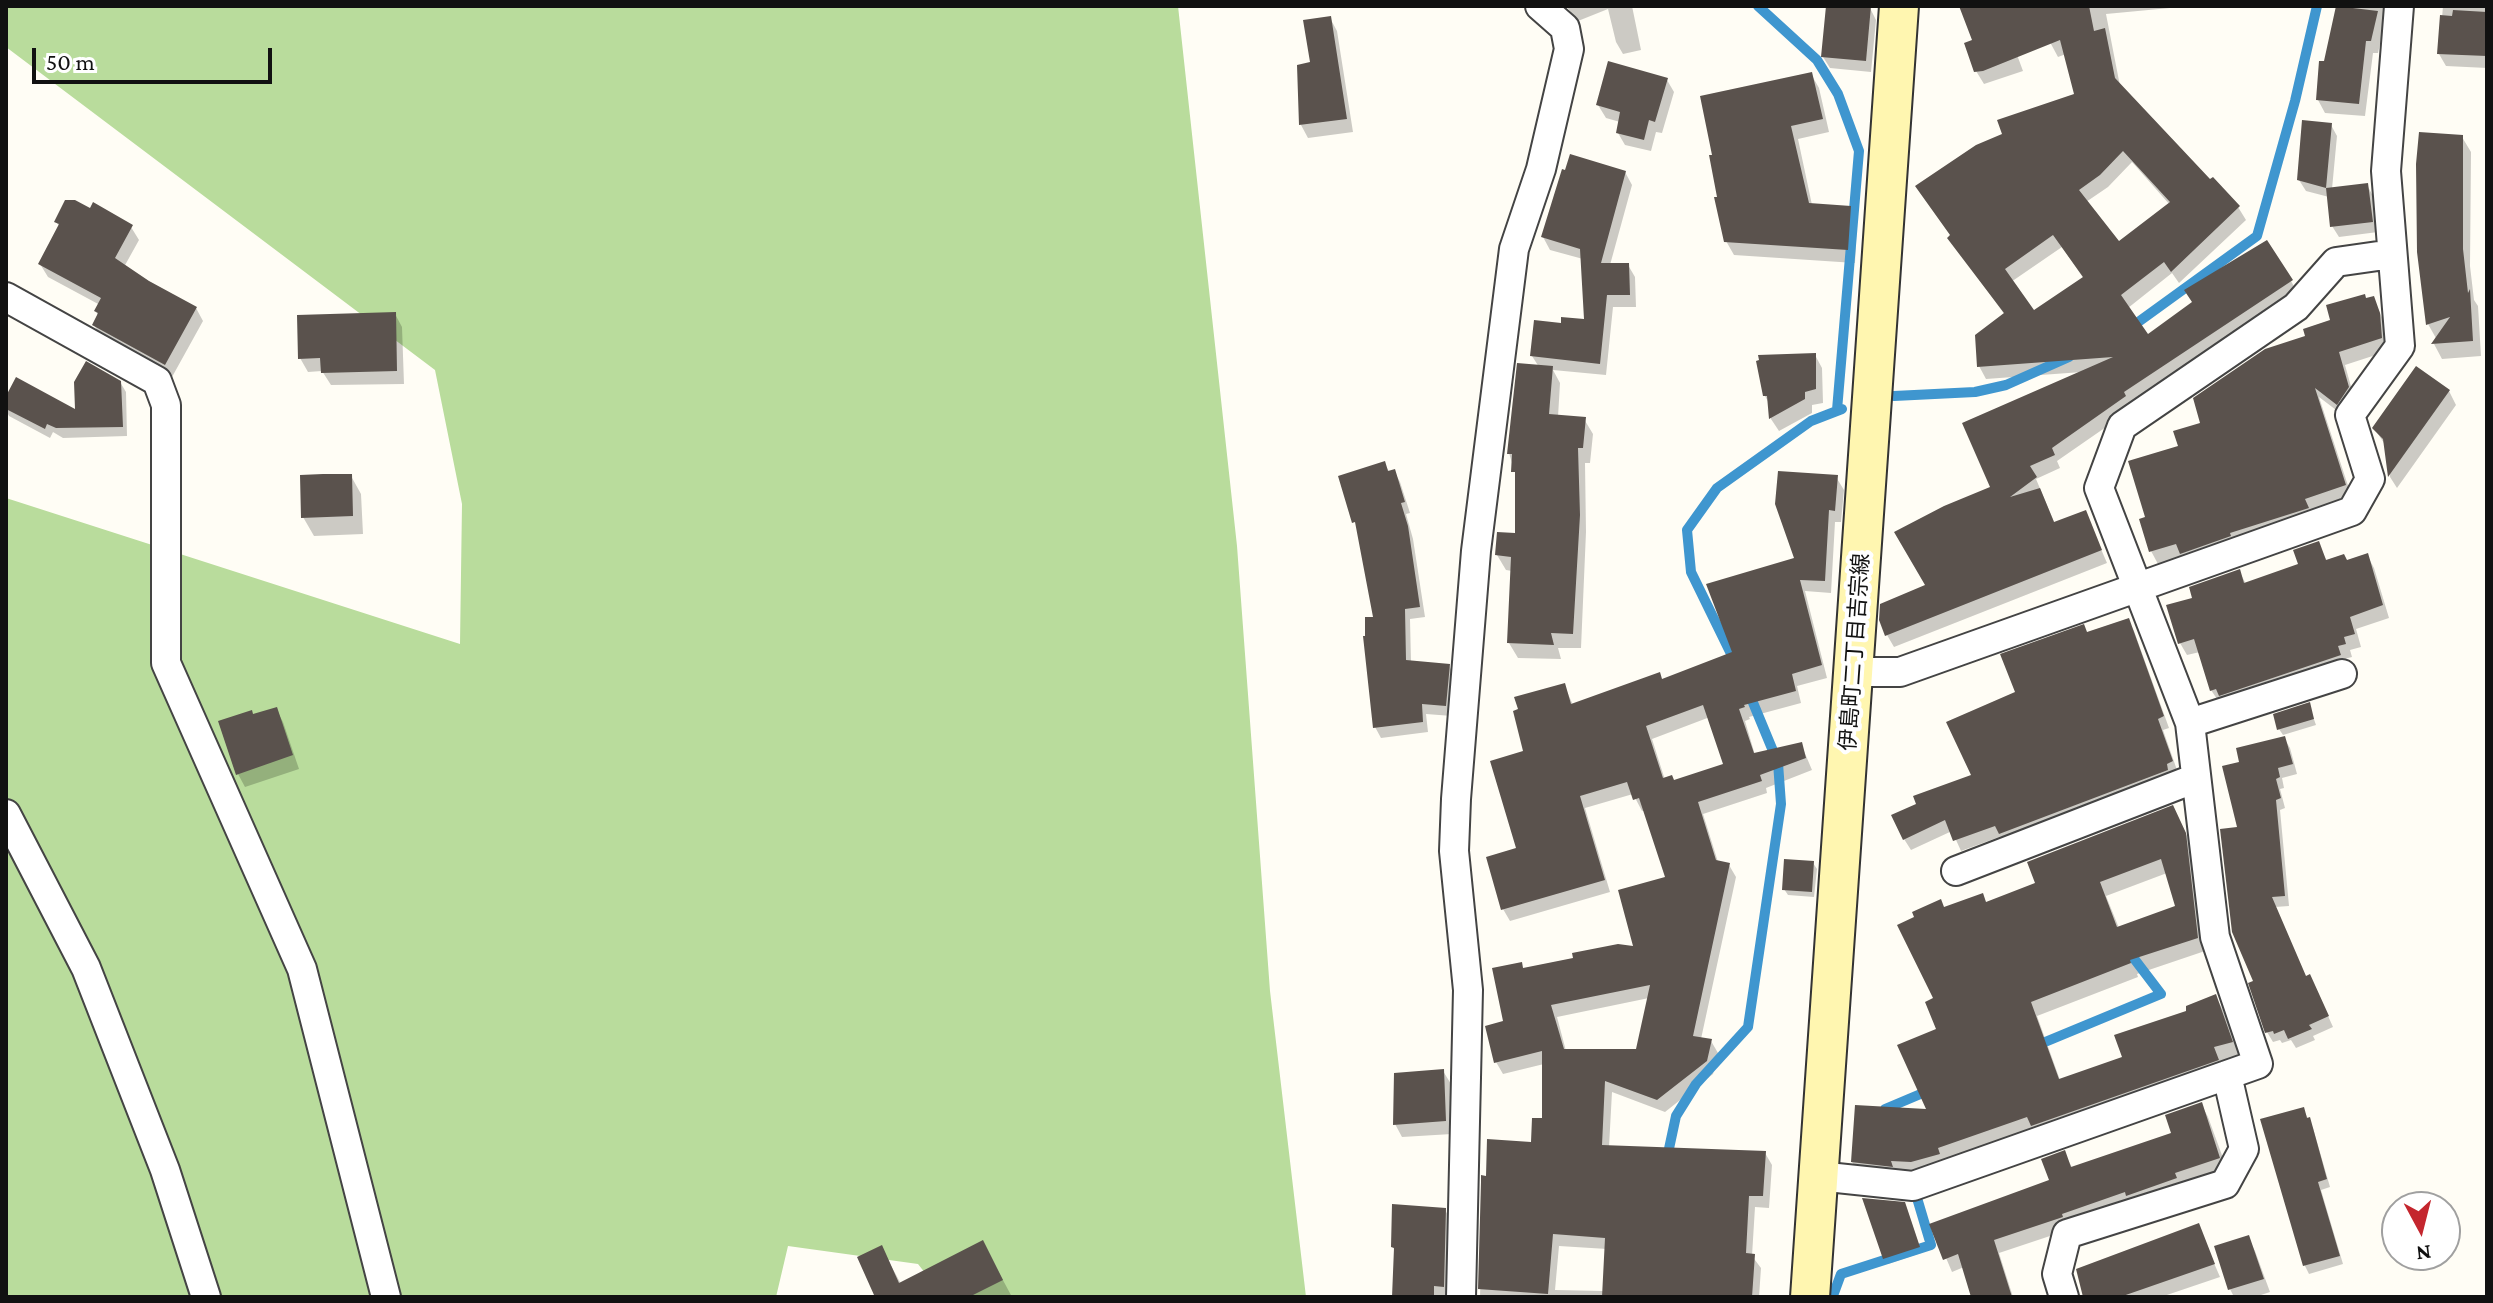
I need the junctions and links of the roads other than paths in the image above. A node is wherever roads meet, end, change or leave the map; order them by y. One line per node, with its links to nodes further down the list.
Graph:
1 (1540, 6): 17 (street)
2 (1899, 6): 7 (street, 伊島町二丁目吉宗線)
3 (2399, 6): 4 (street)
4 (2392, 254): 6 (street); 6 (street)
5 (6, 297): 16 (street)
6 (2136, 588): 7 (street); 9 (street)
7 (1853, 672): 14 (street, 伊島町二丁目吉宗線)
8 (2342, 674): 9 (street)
9 (2190, 723): 10 (street)
10 (2196, 778): 12 (street); 13 (street)
11 (6, 814): 15 (street)
12 (1956, 871)
13 (2227, 1075): 14 (street); 19 (street)
14 (1818, 1176): 18 (street, 伊島町二丁目吉宗線)
15 (206, 1297)
16 (386, 1297)
17 (1461, 1297)
18 (1810, 1297)
19 (2064, 1297)

